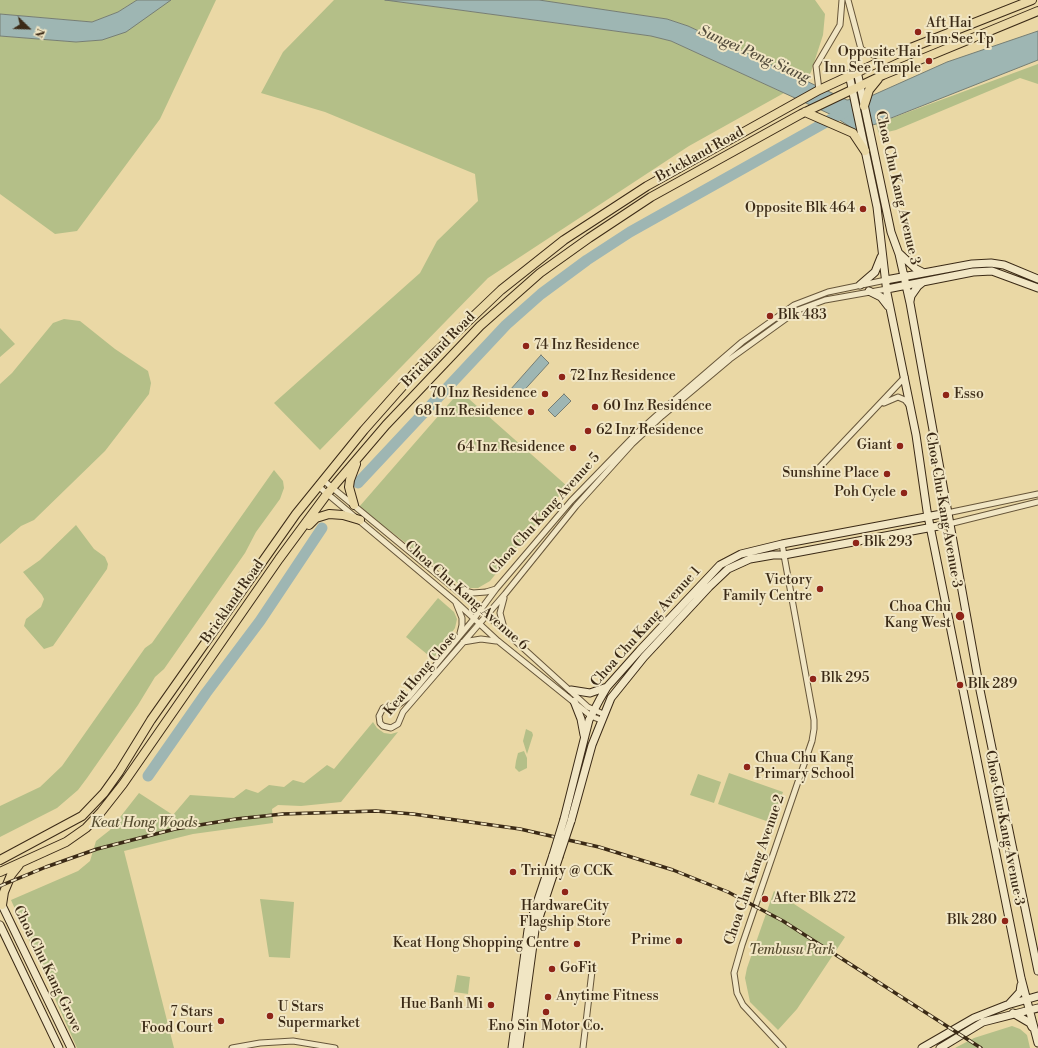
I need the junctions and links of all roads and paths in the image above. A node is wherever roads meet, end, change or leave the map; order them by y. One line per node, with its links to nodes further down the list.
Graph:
1 (842, 0): 9 (street)
2 (848, 0): 5 (street)
3 (1032, 0): 5 (main road, Brickland Road)
4 (1038, 11): 7 (main road, Brickland Road)
5 (886, 58): 6 (main road, Brickland Road)
6 (853, 73): 8 (street, Choa Chu Kang Avenue 3); 9 (main road, Brickland Road)
7 (883, 75): 8 (main road, Brickland Road); 10 (main road)
8 (856, 87): 10 (street, Choa Chu Kang Avenue 3); 12 (main road, Brickland Road); 13 (street, Choa Chu Kang Avenue 3)
9 (817, 91): 36 (main road, Brickland Road)
10 (864, 96): 11 (main road)
11 (864, 106): 14 (street, Choa Chu Kang Avenue 3)
12 (803, 113): 13 (main road); 34 (main road, Brickland Road)
13 (866, 151): 15 (street, Choa Chu Kang Avenue 3)
14 (899, 254): 16 (street); 17 (street, Choa Chu Kang Avenue 3)
15 (882, 256): 19 (street, Choa Chu Kang Avenue 3); 22 (street)
16 (922, 272): 17 (street, Choa Chu Kang Avenue 5); 18 (street, Choa Chu Kang Avenue 5)
17 (904, 276): 19 (street, Choa Chu Kang Avenue 5); 21 (street, Choa Chu Kang Avenue 3)
18 (1038, 279)
19 (886, 280): 22 (street, Choa Chu Kang Avenue 5); 24 (street, Choa Chu Kang Avenue 3)
20 (925, 281): 21 (street, Choa Chu Kang Avenue 5); 23 (street, Choa Chu Kang Avenue 5); 28 (street)
21 (906, 284): 24 (street, Choa Chu Kang Avenue 5); 28 (street, Choa Chu Kang Avenue 3)
22 (860, 285): 25 (street, Choa Chu Kang Avenue 5)
23 (1038, 288)
24 (887, 289): 26 (street, Choa Chu Kang Avenue 5); 29 (street, Choa Chu Kang Avenue 3)
25 (836, 290): 27 (street); 33 (street, Choa Chu Kang Avenue 5)
26 (869, 291): 27 (street, Choa Chu Kang Avenue 5); 29 (street)
27 (838, 297): 33 (street, Choa Chu Kang Avenue 5)
28 (910, 303): 41 (street, Choa Chu Kang Avenue 3)
29 (892, 315): 30 (street, Choa Chu Kang Avenue 3)
30 (904, 377): 31 (street); 32 (street, Choa Chu Kang Avenue 3)
31 (879, 405): 32 (street); 35 (street)
32 (910, 407): 42 (street, Choa Chu Kang Avenue 3)
33 (619, 456): 50 (street, Choa Chu Kang Avenue 5); 51 (street, Choa Chu Kang Avenue 5)
34 (358, 458): 37 (main road, Brickland Road); 40 (main road)
35 (818, 469)
36 (320, 483): 37 (street, Choa Chu Kang Avenue 6); 70 (main road, Brickland Road)
37 (330, 491): 40 (street, Choa Chu Kang Avenue 6); 43 (street, Choa Chu Kang Avenue 6); 46 (main road, Brickland Road)
38 (1038, 494): 41 (street, Choa Chu Kang Avenue 1)
39 (1038, 502): 44 (street, Choa Chu Kang Avenue 1)
40 (354, 505): 49 (street, Choa Chu Kang Avenue 6)
41 (947, 513): 42 (street, Choa Chu Kang Avenue 1); 44 (street, Choa Chu Kang Avenue 3)
42 (928, 517): 45 (street, Choa Chu Kang Avenue 3); 47 (street, Choa Chu Kang Avenue 1)
43 (360, 520): 46 (main road); 52 (street, Choa Chu Kang Avenue 6)
44 (949, 524): 45 (street, Choa Chu Kang Avenue 1); 76 (street, Choa Chu Kang Avenue 3)
45 (930, 527): 48 (street, Choa Chu Kang Avenue 1); 77 (street, Choa Chu Kang Avenue 3)
46 (295, 538): 71 (main road, Brickland Road)
47 (782, 544): 48 (street, Choa Chu Kang Avenue 2); 61 (street, Choa Chu Kang Avenue 1)
48 (784, 555): 65 (street, Choa Chu Kang Avenue 1); 92 (street, Choa Chu Kang Avenue 2)
49 (455, 588): 50 (street); 53 (street, Choa Chu Kang Avenue 6)
50 (496, 589): 53 (street, Choa Chu Kang Avenue 5)
51 (505, 594): 54 (street, Choa Chu Kang Avenue 5); 57 (street)
52 (456, 602): 55 (street, Choa Chu Kang Avenue 6); 58 (street)
53 (480, 610): 54 (street, Choa Chu Kang Avenue 6); 55 (street, Choa Chu Kang Avenue 5)
54 (487, 615): 56 (street, Choa Chu Kang Avenue 5); 57 (street, Choa Chu Kang Avenue 6)
55 (473, 620): 56 (street, Choa Chu Kang Avenue 6); 58 (street, Keat Hong Close)
56 (479, 624): 59 (street, Choa Chu Kang Avenue 6); 60 (street, Keat Hong Close)
57 (506, 631): 62 (street, Choa Chu Kang Avenue 6)
58 (459, 636): 60 (street, Keat Hong Close)
59 (498, 641): 60 (street); 63 (street, Choa Chu Kang Avenue 6)
60 (462, 642)
61 (607, 688): 62 (street); 64 (street, Choa Chu Kang Avenue 1)
62 (571, 690): 64 (street, Choa Chu Kang Avenue 6)
63 (574, 701): 64 (street, Choa Chu Kang Avenue 6); 66 (street)
64 (592, 713): 65 (street, Choa Chu Kang Avenue 6); 66 (street, Choa Chu Kang Avenue 1)
65 (602, 717): 67 (street, Choa Chu Kang Avenue 1)
66 (584, 741): 68 (street, Choa Chu Kang Avenue 1)
67 (589, 756): 68 (street); 69 (street, Choa Chu Kang Avenue 1)
68 (580, 761): 69 (street, Choa Chu Kang Avenue 1)
69 (568, 820): 90 (street, Choa Chu Kang Avenue 1, bridge)
70 (0, 860)
71 (20, 862): 72 (main road, Brickland Road); 73 (main road)
72 (0, 872)
73 (1, 903): 87 (street, Choa Chu Kang Grove)
74 (0, 925): 86 (street, Choa Chu Kang Grove)
75 (592, 971): 91 (street)
76 (1038, 971)
77 (1020, 978): 79 (street, Choa Chu Kang Avenue 3); 80 (street)
78 (1038, 996): 79 (street)
79 (1026, 999): 80 (street); 82 (street, Choa Chu Kang Avenue 3)
80 (1007, 1005): 93 (street)
81 (1038, 1008): 82 (street)
82 (1028, 1010): 83 (street); 84 (street, Choa Chu Kang Avenue 3)
83 (1013, 1013): 84 (street); 94 (street)
84 (1036, 1034): 85 (street, Choa Chu Kang Avenue 3)
85 (1038, 1043)
86 (60, 1048)
87 (71, 1048)
88 (232, 1048): 89 (street)
89 (335, 1048)
90 (513, 1048)
91 (583, 1048)
92 (783, 1048)
93 (922, 1048)
94 (940, 1048)

